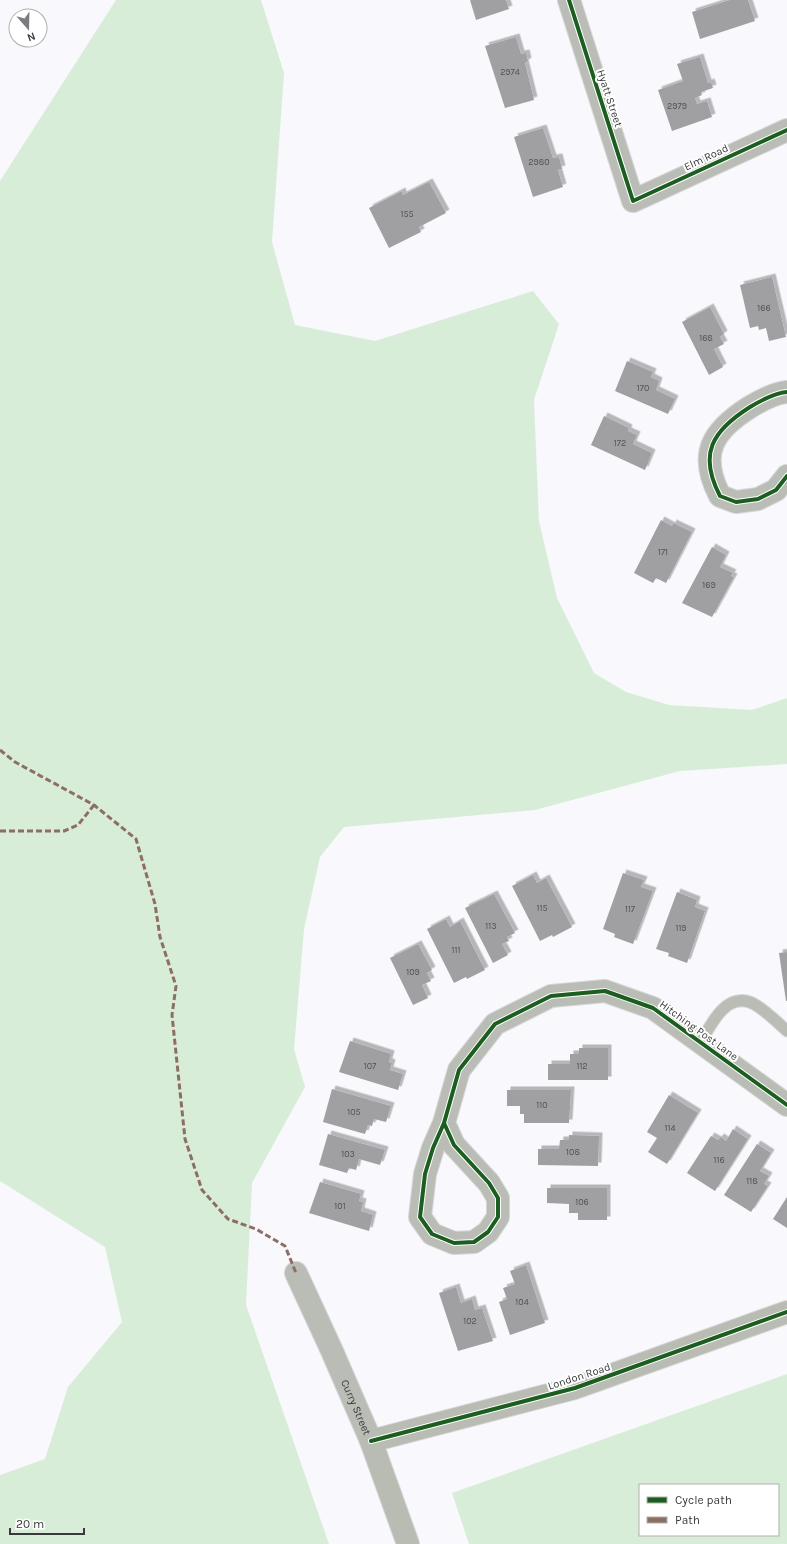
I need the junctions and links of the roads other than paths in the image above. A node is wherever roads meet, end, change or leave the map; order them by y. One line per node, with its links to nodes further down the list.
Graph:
1 (569, 0): 3 (street, Hyatt Street)
2 (787, 130): 3 (street, Elm Road)
3 (633, 201)
4 (787, 392): 5 (street)
5 (787, 476)
6 (787, 1031): 7 (lane)
7 (700, 1042): 8 (street, Hitching Post Lane); 9 (street, Hitching Post Lane)
8 (787, 1105)
9 (444, 1123): 9 (street, Hitching Post Lane)
10 (296, 1273): 12 (street, Curry Street)
11 (787, 1312): 12 (street, London Road)
12 (371, 1441): 13 (street, Curry Street)
13 (408, 1544)

